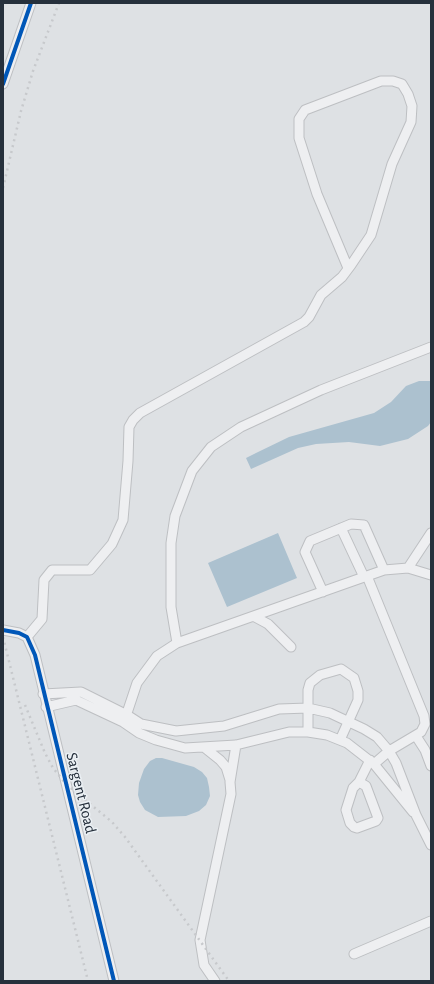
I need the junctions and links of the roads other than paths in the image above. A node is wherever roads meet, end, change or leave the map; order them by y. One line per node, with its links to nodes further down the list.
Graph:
1 (31, 3): 2 (street)
2 (3, 84)
3 (348, 268): 3 (street); 14 (street)
4 (431, 347): 15 (street)
5 (341, 528): 8 (street); 10 (street); 11 (street)
6 (431, 533): 7 (street)
7 (408, 568): 8 (street); 9 (street)
8 (384, 570): 10 (street)
9 (431, 575)
10 (365, 577): 11 (street); 23 (street)
11 (323, 592): 12 (street)
12 (254, 617): 15 (street); 16 (street)
13 (3, 630): 14 (street)
14 (27, 637): 17 (street, Sargent Road)
15 (177, 643): 20 (street)
16 (291, 647)
17 (43, 694): 18 (street, Sargent Road); 20 (street)
18 (46, 707): 20 (street); 36 (street, Sargent Road)
19 (308, 708): 20 (street); 21 (street); 21 (street); 22 (street)
20 (125, 718): 26 (street)
21 (348, 721): 24 (street); 27 (street)
22 (308, 732): 24 (street); 25 (street)
23 (416, 736): 27 (street); 29 (street)
24 (340, 740): 28 (street)
25 (236, 745): 26 (street); 30 (street)
26 (205, 748): 30 (street)
27 (389, 751): 28 (street); 32 (street)
28 (372, 762): 31 (street); 32 (street)
29 (431, 766)
30 (230, 782): 37 (street)
31 (359, 782): 31 (street)
32 (416, 815): 33 (street)
33 (431, 844)
34 (431, 921): 35 (street)
35 (354, 954)
36 (114, 981)
37 (215, 981)

